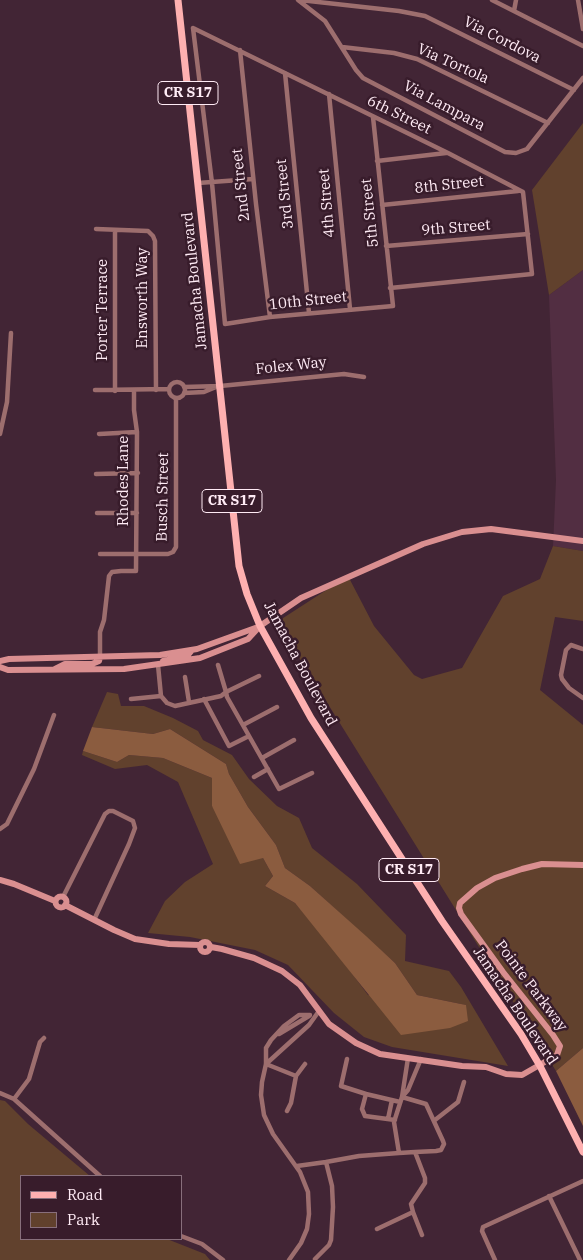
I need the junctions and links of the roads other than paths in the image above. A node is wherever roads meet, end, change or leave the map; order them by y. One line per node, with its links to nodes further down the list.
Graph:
1 (178, 0): 21 (main road, Jamacha Boulevard / CR S17)
2 (298, 0): 9 (street, Via Lampara); 13 (street, Via Cordova)
3 (492, 0): 6 (street)
4 (516, 0): 6 (street)
5 (578, 0): 7 (street)
6 (514, 11): 8 (street)
7 (583, 29)
8 (583, 46)
9 (342, 47): 16 (street, Via Tortola); 16 (street, Via Lampara)
10 (240, 50): 11 (street, 6th Street); 19 (street, 2nd Street); 20 (street, 6th Street)
11 (285, 73): 14 (street, 6th Street); 31 (street, 3rd Street)
12 (583, 78): 13 (street, Via Lampara)
13 (574, 90): 16 (street, Via Lampara)
14 (329, 94): 15 (street, 6th Street); 30 (street, 4th Street)
15 (373, 117): 17 (street, 6th Street); 18 (street, 5th Street)
16 (548, 123)
17 (448, 153): 18 (street); 22 (street, 6th Street)
18 (377, 161): 23 (street, 5th Street)
19 (253, 179): 20 (street); 32 (street, 2nd Street)
20 (212, 182): 21 (street); 32 (street, 10th Street)
21 (198, 183): 36 (main road, Jamacha Boulevard / CR S17)
22 (519, 190): 23 (street, 8th Street); 26 (street)
23 (382, 204): 27 (street, 5th Street)
24 (96, 229): 25 (street, Ensworth Way)
25 (115, 230): 38 (street, Ensworth Way); 40 (street, Porter Terrace)
26 (528, 234): 27 (street, 9th Street); 28 (street)
27 (386, 246): 28 (street, 5th Street)
28 (390, 288): 29 (street, 5th Street)
29 (393, 306): 30 (street, 10th Street)
30 (350, 309): 31 (street, 10th Street)
31 (309, 313): 32 (street, 10th Street)
32 (270, 317)
33 (11, 333): 45 (street)
34 (364, 377): 36 (street, Folex Way)
35 (184, 386): 36 (street); 39 (street); 42 (street)
36 (220, 386): 42 (street); 54 (main road, Jamacha Boulevard / CR S17)
37 (95, 390): 40 (street)
38 (156, 390): 39 (street); 41 (street)
39 (169, 390): 43 (street)
40 (115, 391): 41 (street)
41 (134, 391): 44 (street, Rhodes Lane)
42 (184, 393): 43 (street)
43 (176, 398): 53 (street, Busch Street)
44 (137, 432): 46 (street); 47 (street, Rhodes Lane)
45 (0, 434)
46 (99, 434)
47 (138, 473): 48 (street); 50 (street, Rhodes Lane)
48 (96, 474)
49 (96, 513): 50 (street)
50 (137, 513): 53 (street, Rhodes Lane)
51 (583, 541): 54 (street)
52 (100, 554): 53 (street, Busch Street)
53 (136, 554): 57 (street, Rhodes Lane)
54 (260, 626): 55 (street); 59 (street); 94 (main road, Jamacha Boulevard / CR S17)
55 (193, 649): 57 (street); 59 (street)
56 (583, 649): 67 (street)
57 (100, 657): 58 (street); 62 (street)
58 (0, 662)
59 (158, 665): 62 (street); 66 (street)
60 (0, 666): 62 (street)
61 (218, 666): 65 (street)
62 (54, 670)
63 (259, 676): 65 (street)
64 (185, 677): 70 (street)
65 (226, 692): 69 (street); 73 (street)
66 (161, 696): 68 (street); 70 (street)
67 (583, 698)
68 (131, 699)
69 (204, 699): 70 (street); 74 (street)
70 (189, 702)
71 (277, 707): 73 (street)
72 (54, 715): 80 (street)
73 (244, 725): 74 (street)
74 (249, 736): 76 (street)
75 (294, 740): 76 (street)
76 (262, 758): 77 (street)
77 (268, 769): 78 (street); 79 (street)
78 (312, 773)
79 (254, 777)
80 (0, 829)
81 (583, 865): 94 (street, Pointe Parkway)
82 (0, 880): 84 (street)
83 (63, 897): 84 (street); 85 (street); 86 (street)
84 (55, 901): 85 (street)
85 (65, 905): 86 (street)
86 (94, 920): 87 (street, Pointe Parkway)
87 (319, 1012): 89 (street, Pointe Parkway); 92 (street); 92 (street)
88 (44, 1038): 101 (street)
89 (408, 1058): 91 (street, Pointe Parkway); 96 (street)
90 (348, 1059): 100 (street)
91 (421, 1060): 94 (street, Pointe Parkway); 97 (street)
92 (266, 1064): 95 (street); 112 (street)
93 (305, 1064): 95 (street)
94 (540, 1066): 109 (main road, Jamacha Boulevard / CR S17)
95 (296, 1076): 104 (street)
96 (404, 1080): 97 (street); 103 (street)
97 (411, 1082): 103 (street)
98 (464, 1082): 107 (street)
99 (0, 1092): 101 (street)
100 (366, 1094): 102 (street); 105 (street)
101 (14, 1099): 113 (street)
102 (392, 1100): 103 (street); 105 (street)
103 (401, 1100): 106 (street); 107 (street)
104 (287, 1111)
105 (388, 1119): 106 (street)
106 (395, 1120): 110 (street)
107 (435, 1120): 108 (street)
108 (415, 1152): 110 (street); 116 (street)
109 (583, 1152)
110 (399, 1153): 111 (street)
111 (326, 1162): 112 (street); 120 (street)
112 (297, 1166): 122 (street)
113 (99, 1175)
114 (583, 1181): 115 (street)
115 (549, 1196): 123 (street); 124 (street)
116 (413, 1212): 117 (street); 118 (street)
117 (377, 1229)
118 (422, 1235)
119 (182, 1236): 121 (street)
120 (315, 1259)
121 (223, 1260)
122 (290, 1260)
123 (495, 1260)
124 (580, 1260)

